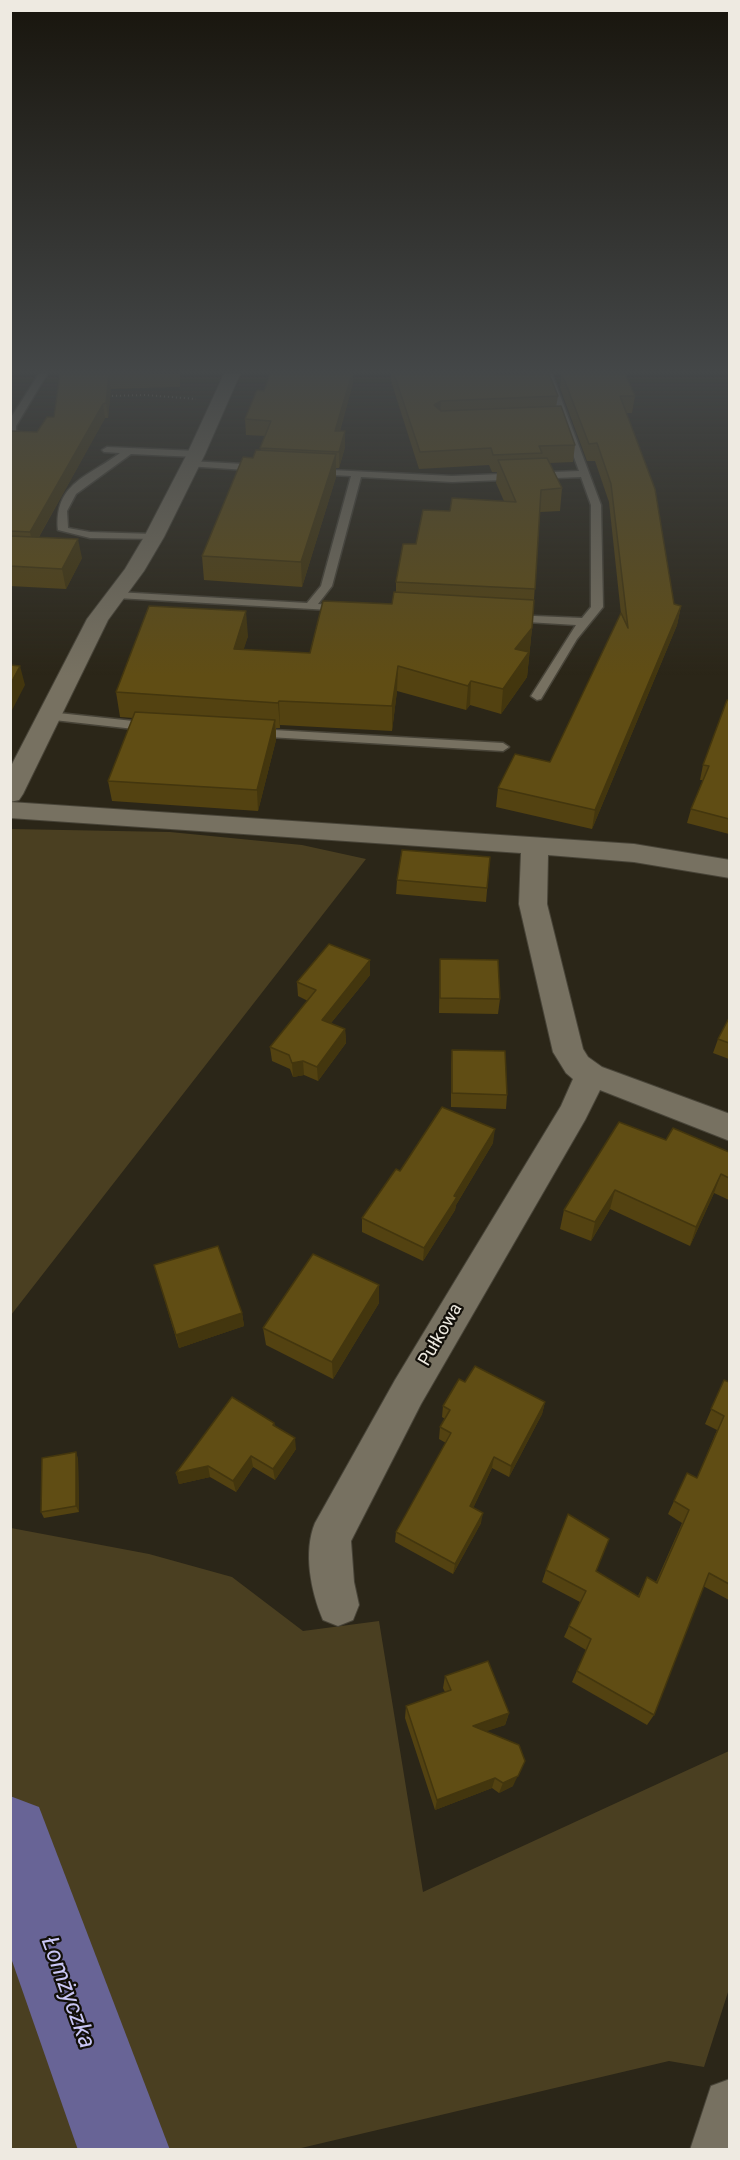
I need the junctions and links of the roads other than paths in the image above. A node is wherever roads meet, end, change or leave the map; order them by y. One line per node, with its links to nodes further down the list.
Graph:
1 (585, 474): 12 (lane)
2 (93, 475): 7 (lane)
3 (185, 475): 7 (street)
4 (357, 475): 9 (lane)
5 (386, 475): 6 (lane)
6 (564, 475)
7 (154, 537): 8 (street)
8 (117, 595): 9 (lane); 14 (street)
9 (310, 607): 10 (lane)
10 (358, 610)
11 (501, 618): 12 (lane)
12 (585, 622): 13 (lane)
13 (537, 696)
14 (49, 716): 15 (lane); 18 (street)
15 (168, 728)
16 (240, 732): 17 (lane)
17 (503, 747)
18 (10, 794)
19 (10, 810): 20 (street)
20 (535, 845): 21 (street); 22 (street)
21 (729, 869)
22 (591, 1075): 23 (street); 24 (street, Pułkowa)
23 (729, 1128)
24 (338, 1605)
25 (729, 2105): 26 (street)
26 (717, 2150)

